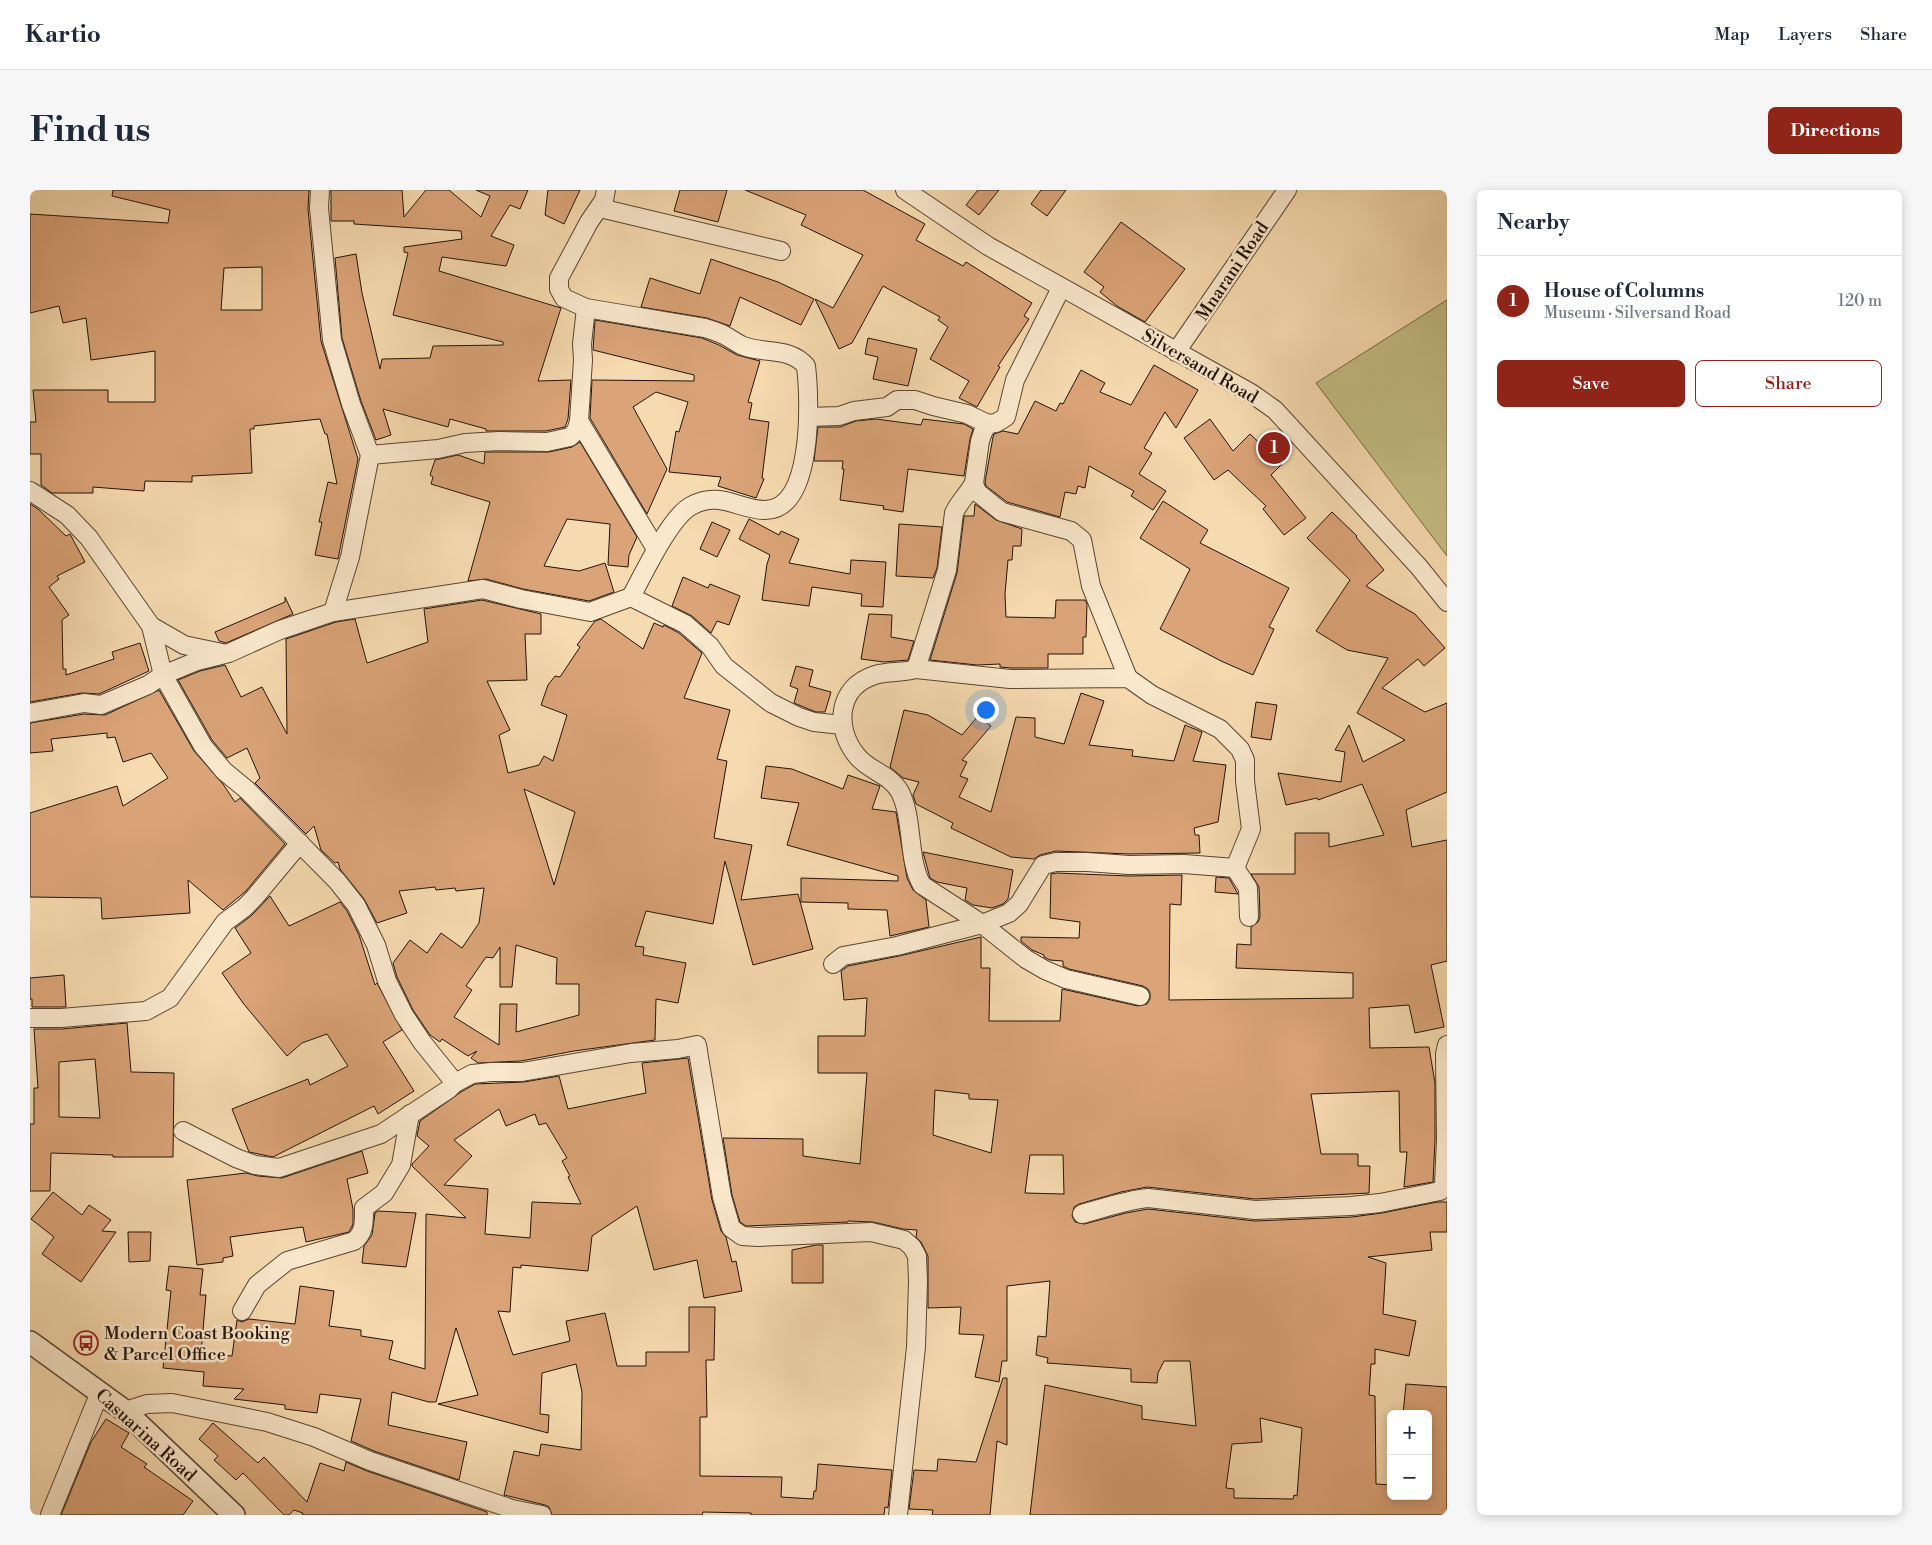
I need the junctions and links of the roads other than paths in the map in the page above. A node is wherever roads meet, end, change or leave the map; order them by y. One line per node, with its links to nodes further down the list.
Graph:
1 (320, 190): 13 (street)
2 (606, 190): 5 (street)
3 (905, 190): 7 (street, Silversand Road)
4 (1287, 190): 9 (street, Mnarani Road)
5 (600, 208): 6 (street); 8 (street)
6 (780, 251)
7 (1061, 288): 9 (street, Silversand Road); 12 (street)
8 (586, 308): 10 (street); 11 (street)
9 (1176, 352): 18 (street, Silversand Road)
10 (808, 417): 12 (street); 16 (street)
11 (579, 421): 13 (street); 16 (street)
12 (988, 424): 14 (street)
13 (370, 455): 19 (street)
14 (974, 483): 22 (street); 24 (street)
15 (30, 490): 20 (street)
16 (656, 549): 17 (street)
17 (631, 597): 19 (street); 26 (street)
18 (1447, 602)
19 (333, 612): 21 (street)
20 (151, 626): 21 (street); 23 (street)
21 (229, 654): 23 (street)
22 (916, 670): 24 (street); 26 (street)
23 (163, 675): 25 (street); 27 (street)
24 (1128, 678): 28 (street)
25 (30, 712)
26 (842, 726): 30 (street)
27 (300, 843): 33 (street); 35 (street)
28 (1236, 868): 29 (street); 30 (street)
29 (1249, 917)
30 (982, 924): 31 (street); 32 (street)
31 (833, 964)
32 (1140, 996)
33 (30, 1018)
34 (1447, 1045): 38 (street)
35 (455, 1083): 36 (street); 46 (street)
36 (410, 1114): 37 (street); 39 (street)
37 (183, 1132)
38 (1082, 1214)
39 (242, 1311)
40 (30, 1342): 41 (street, Casuarina Road)
41 (100, 1392): 42 (street, Casuarina Road); 43 (street)
42 (125, 1411): 44 (street, Casuarina Road); 45 (street)
43 (50, 1515)
44 (234, 1515)
45 (542, 1515)
46 (898, 1515)

